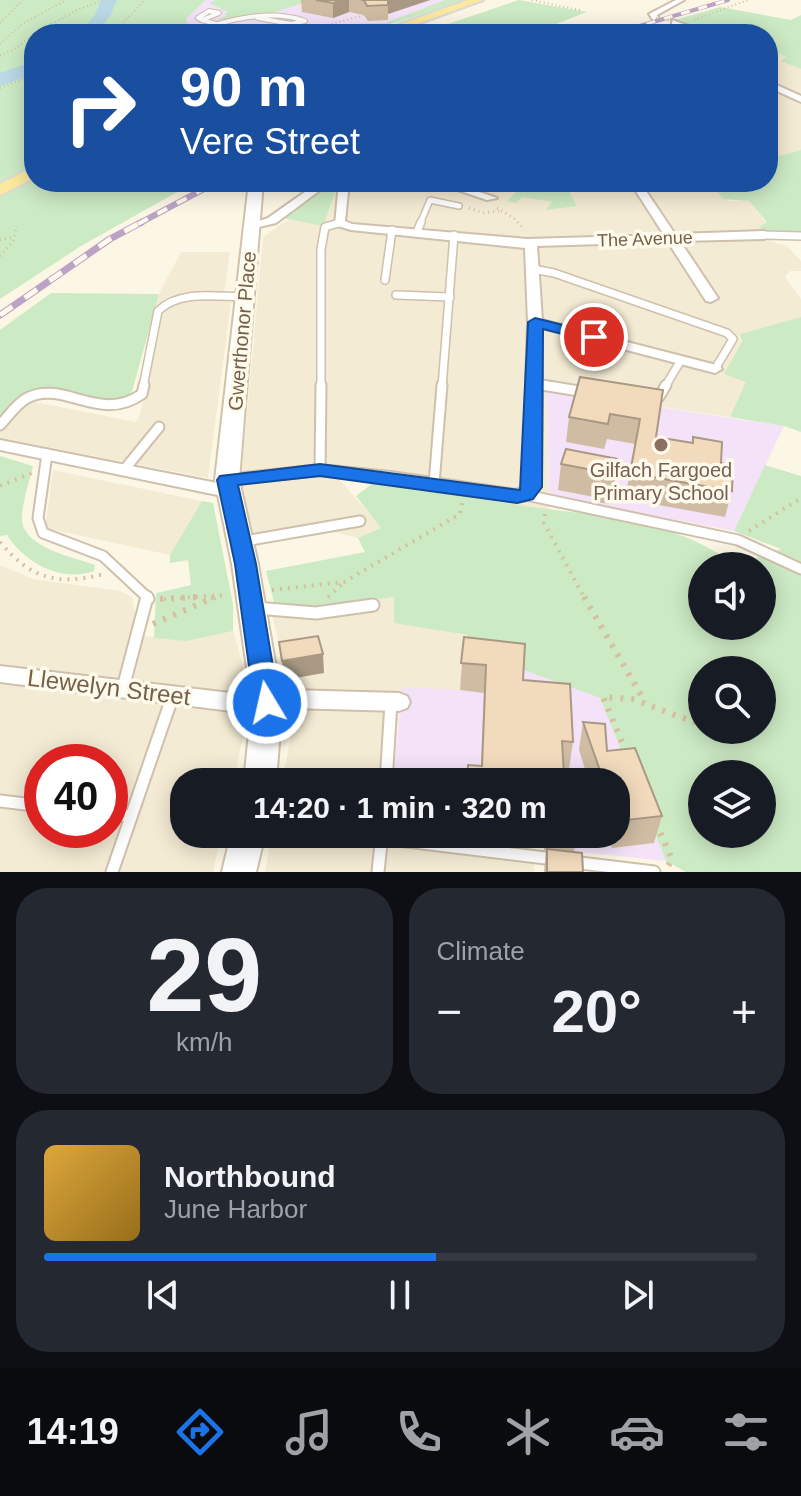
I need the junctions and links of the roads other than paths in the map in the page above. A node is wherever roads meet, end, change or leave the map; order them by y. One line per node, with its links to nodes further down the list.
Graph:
1 (478, 0): 7 (main road)
2 (681, 0): 4 (street)
3 (258, 18): 3 (lane); 6 (lane)
4 (656, 18)
5 (201, 20): 6 (lane)
6 (217, 24)
7 (408, 24)
8 (778, 89): 9 (street)
9 (801, 99)
10 (24, 177): 11 (main road)
11 (0, 190)
12 (255, 192): 20 (street, Gwerthonor Place)
13 (312, 192): 20 (street)
14 (343, 192): 19 (street)
15 (472, 192): 17 (street)
16 (642, 192): 26 (street)
17 (491, 198)
18 (459, 206): 22 (lane)
19 (339, 223): 21 (street, The Avenue); 45 (lane)
20 (251, 226): 31 (street, Gwerthonor Place)
21 (392, 230): 22 (street, The Avenue); 29 (lane)
22 (417, 232): 23 (street, The Avenue)
23 (454, 235): 27 (street, The Avenue); 32 (lane)
24 (764, 235): 25 (lane); 26 (street, The Avenue)
25 (801, 236)
26 (671, 237): 27 (street, The Avenue); 33 (street)
27 (527, 243): 28 (street)
28 (533, 269): 34 (street); 36 (lane)
29 (385, 280)
30 (396, 295): 32 (lane)
31 (247, 297): 40 (lane); 47 (street, Gwerthonor Place)
32 (450, 297): 46 (lane)
33 (711, 298)
34 (535, 322): 35 (street); 37 (street)
35 (681, 360): 36 (street); 39 (lane)
36 (715, 369)
37 (534, 384): 38 (lane); 48 (street)
38 (595, 393)
39 (656, 402)
40 (0, 425)
41 (159, 427): 44 (lane)
42 (0, 445): 43 (street)
43 (46, 461): 44 (street); 55 (lane)
44 (124, 470): 47 (street)
45 (320, 470): 46 (street); 47 (street)
46 (434, 484): 48 (street)
47 (227, 486): 50 (street)
48 (526, 495): 51 (lane)
49 (360, 521): 50 (lane)
50 (240, 541): 52 (street)
51 (801, 569)
52 (249, 597): 53 (lane); 58 (street)
53 (373, 605)
54 (0, 674): 55 (street, Llewelyn Street)
55 (123, 688): 56 (street, Llewelyn Street)
56 (173, 694): 58 (street, Llewelyn Street); 63 (lane)
57 (395, 702): 58 (street, Llewelyn Street); 60 (lane)
58 (267, 703): 59 (street)
59 (261, 768)
60 (388, 768)
61 (0, 801): 62 (lane)
62 (24, 804)
63 (129, 816): 67 (lane)
64 (245, 848): 68 (street)
65 (380, 848): 69 (lane)
66 (472, 848): 70 (lane)
67 (112, 872)
68 (239, 872)
69 (378, 872)
70 (654, 872)

